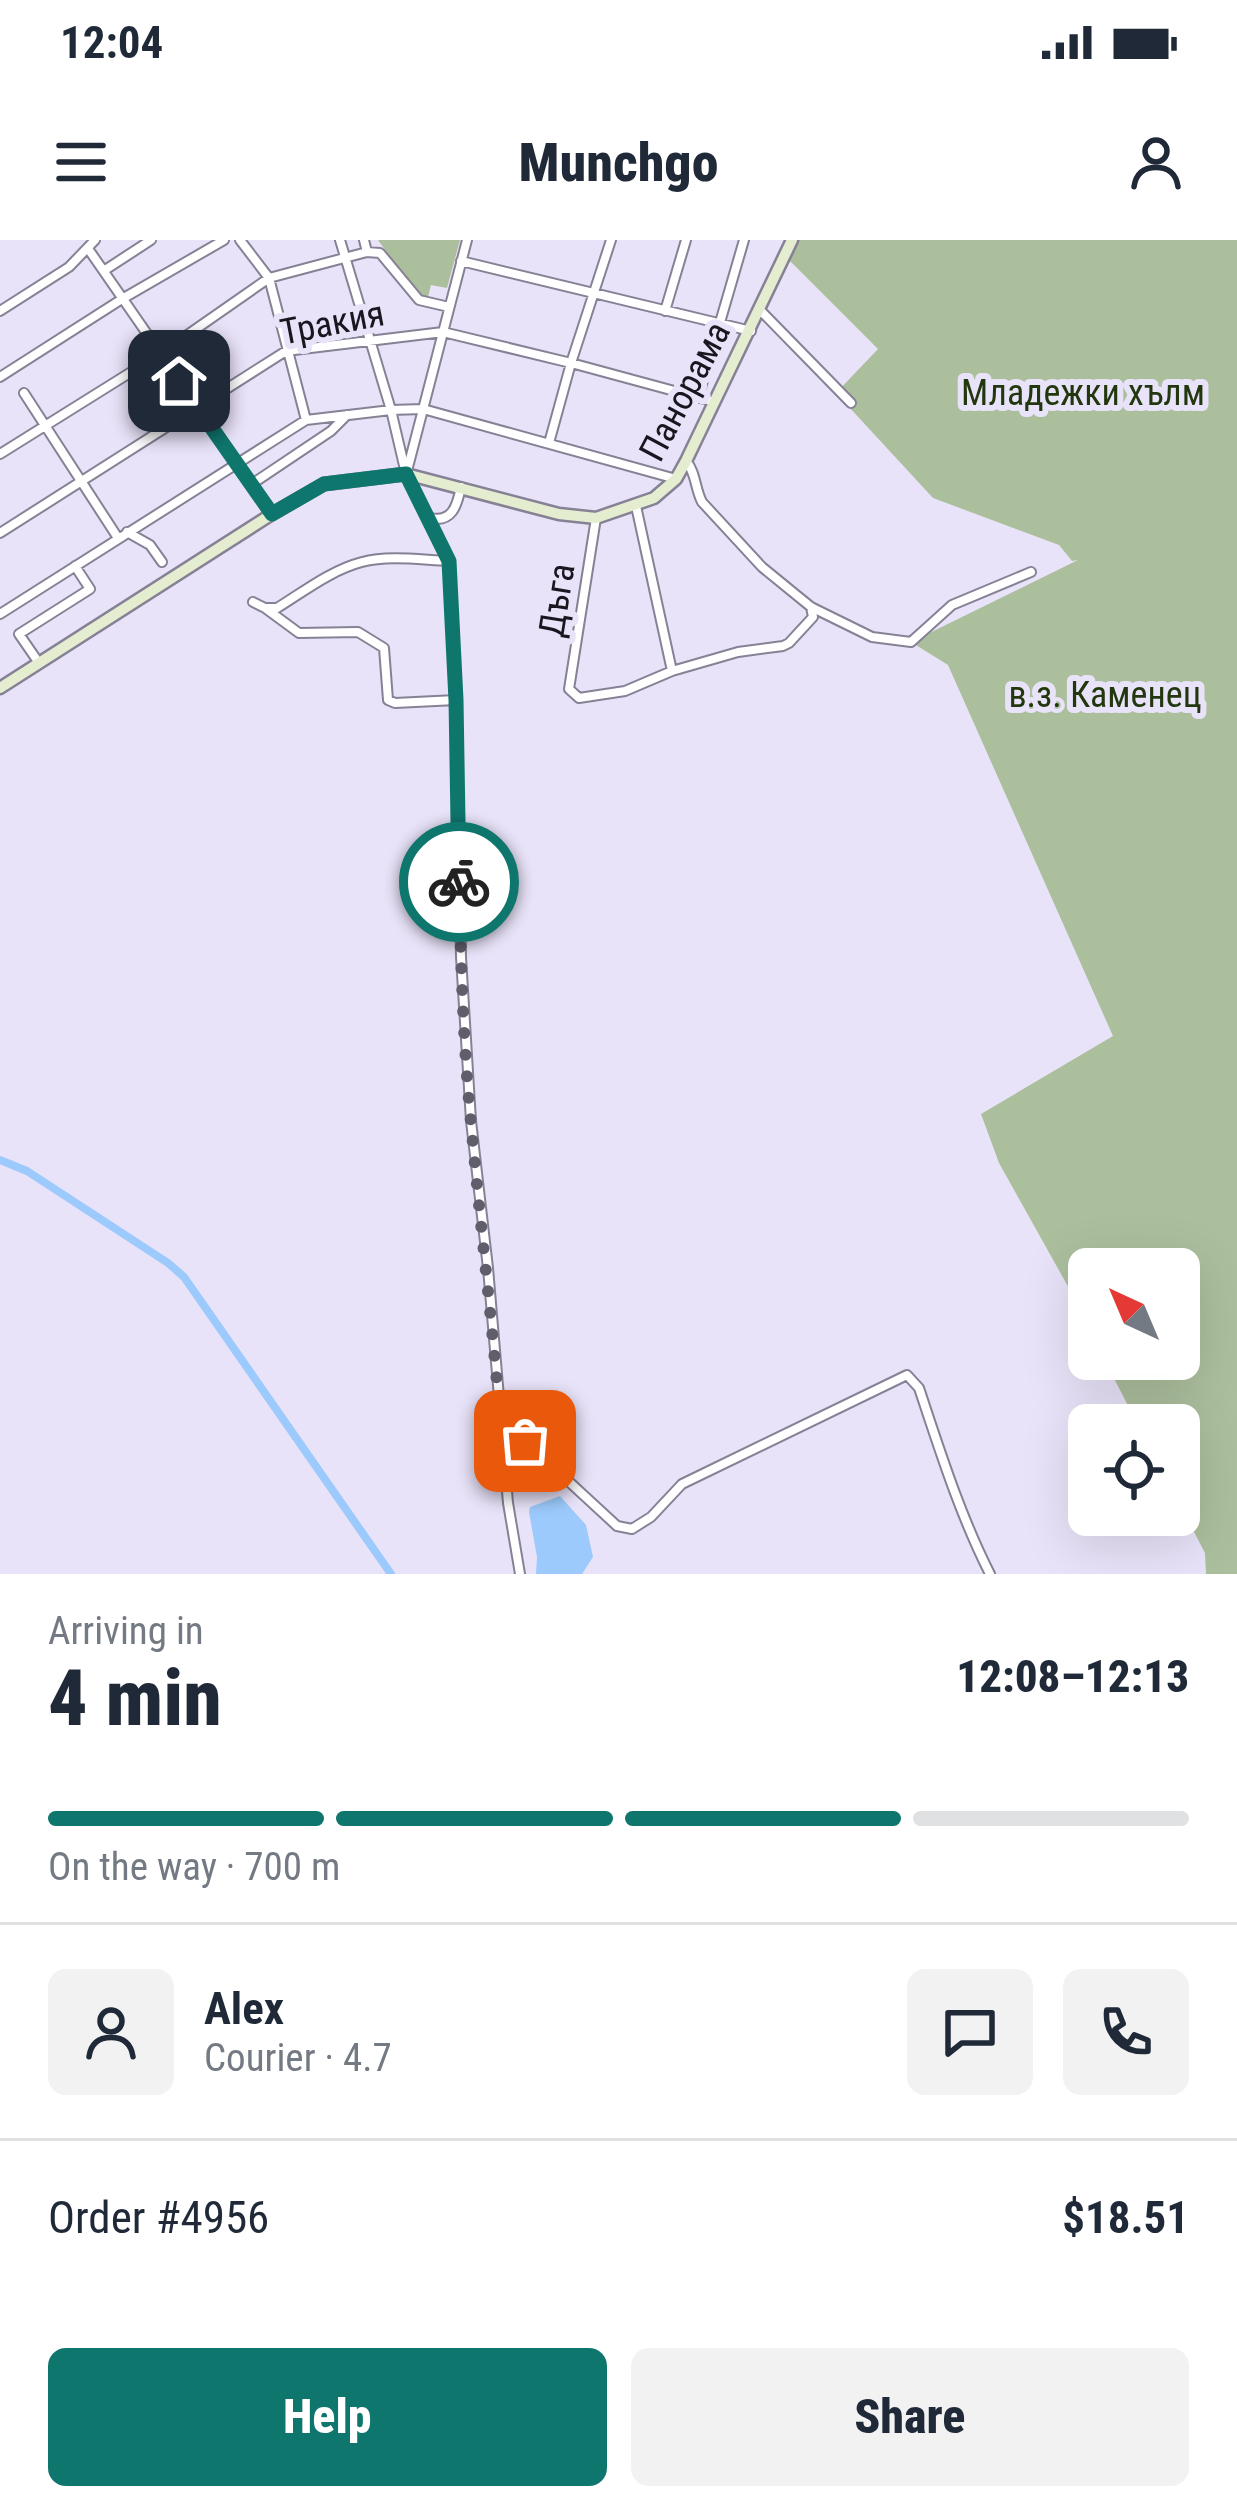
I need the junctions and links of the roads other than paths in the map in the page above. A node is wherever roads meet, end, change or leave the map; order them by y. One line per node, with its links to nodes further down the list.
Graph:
1 (95, 240): 12 (street)
2 (151, 240): 16 (street)
3 (222, 240): 19 (street)
4 (240, 240): 17 (street)
5 (340, 240): 14 (street)
6 (364, 240): 13 (street)
7 (466, 240): 15 (street)
8 (611, 240): 18 (street)
9 (744, 240): 24 (street)
10 (792, 240): 21 (street, Панорама)
11 (683, 241): 23 (street)
12 (88, 250): 16 (street); 22 (street)
13 (367, 252): 14 (street); 20 (street)
14 (345, 257): 17 (street); 27 (street)
15 (461, 261): 18 (street); 20 (street)
16 (105, 270): 19 (street)
17 (269, 278): 28 (street); 29 (street)
18 (593, 292): 23 (street); 30 (street)
19 (122, 299): 29 (street); 31 (street)
20 (449, 308): 26 (street)
21 (760, 310): 25 (street, Панорама); 35 (street)
22 (0, 311)
23 (665, 311): 24 (street)
24 (720, 324): 25 (street); 33 (street)
25 (751, 331): 34 (street, Панорама)
26 (443, 332): 27 (street, Тракия); 30 (street, Тракия); 37 (street)
27 (370, 339): 28 (street, Тракия); 38 (street)
28 (286, 351): 36 (street, Тракия); 40 (street)
29 (160, 354): 36 (street); 41 (street)
30 (571, 363): 33 (street, Тракия); 42 (street)
31 (0, 377)
32 (24, 393): 41 (street)
33 (698, 398): 34 (street, Тракия)
34 (715, 402): 44 (street, Панорама)
35 (851, 403)
36 (199, 408): 45 (street); 48 (street, Тракия)
37 (423, 409): 38 (street); 42 (street); 46 (street)
38 (392, 410): 39 (street); 46 (street)
39 (347, 415): 40 (street); 49 (street)
40 (306, 420): 45 (street)
41 (45, 426): 43 (street); 48 (street)
42 (550, 442): 47 (street)
43 (0, 454)
44 (686, 461): 47 (street, Панорама); 62 (street)
45 (236, 464): 49 (street); 56 (street)
46 (406, 474): 50 (street, Панорама); 52 (street, Панорама); 53 (street)
47 (676, 479): 51 (street, Панорама)
48 (82, 482): 55 (street, Тракия); 56 (street)
49 (252, 484): 52 (street)
50 (461, 487): 53 (street); 54 (street, Панорама)
51 (636, 506): 54 (street, Панорама); 66 (street)
52 (272, 514): 65 (street, Панорама)
53 (428, 518): 57 (street)
54 (596, 518): 66 (street, Дъга)
55 (0, 533)
56 (123, 535): 58 (street); 59 (street)
57 (449, 561): 63 (street); 68 (street)
58 (162, 562)
59 (75, 566): 64 (street); 65 (street)
60 (1030, 572): 62 (street)
61 (253, 602): 63 (street)
62 (811, 607): 66 (street)
63 (266, 608): 68 (street)
64 (0, 614)
65 (39, 663): 67 (street, Панорама)
66 (673, 671)
67 (0, 688)
68 (456, 700): 69 (street)
69 (500, 1418): 70 (street); 71 (street)
70 (520, 1574)
71 (990, 1574)

